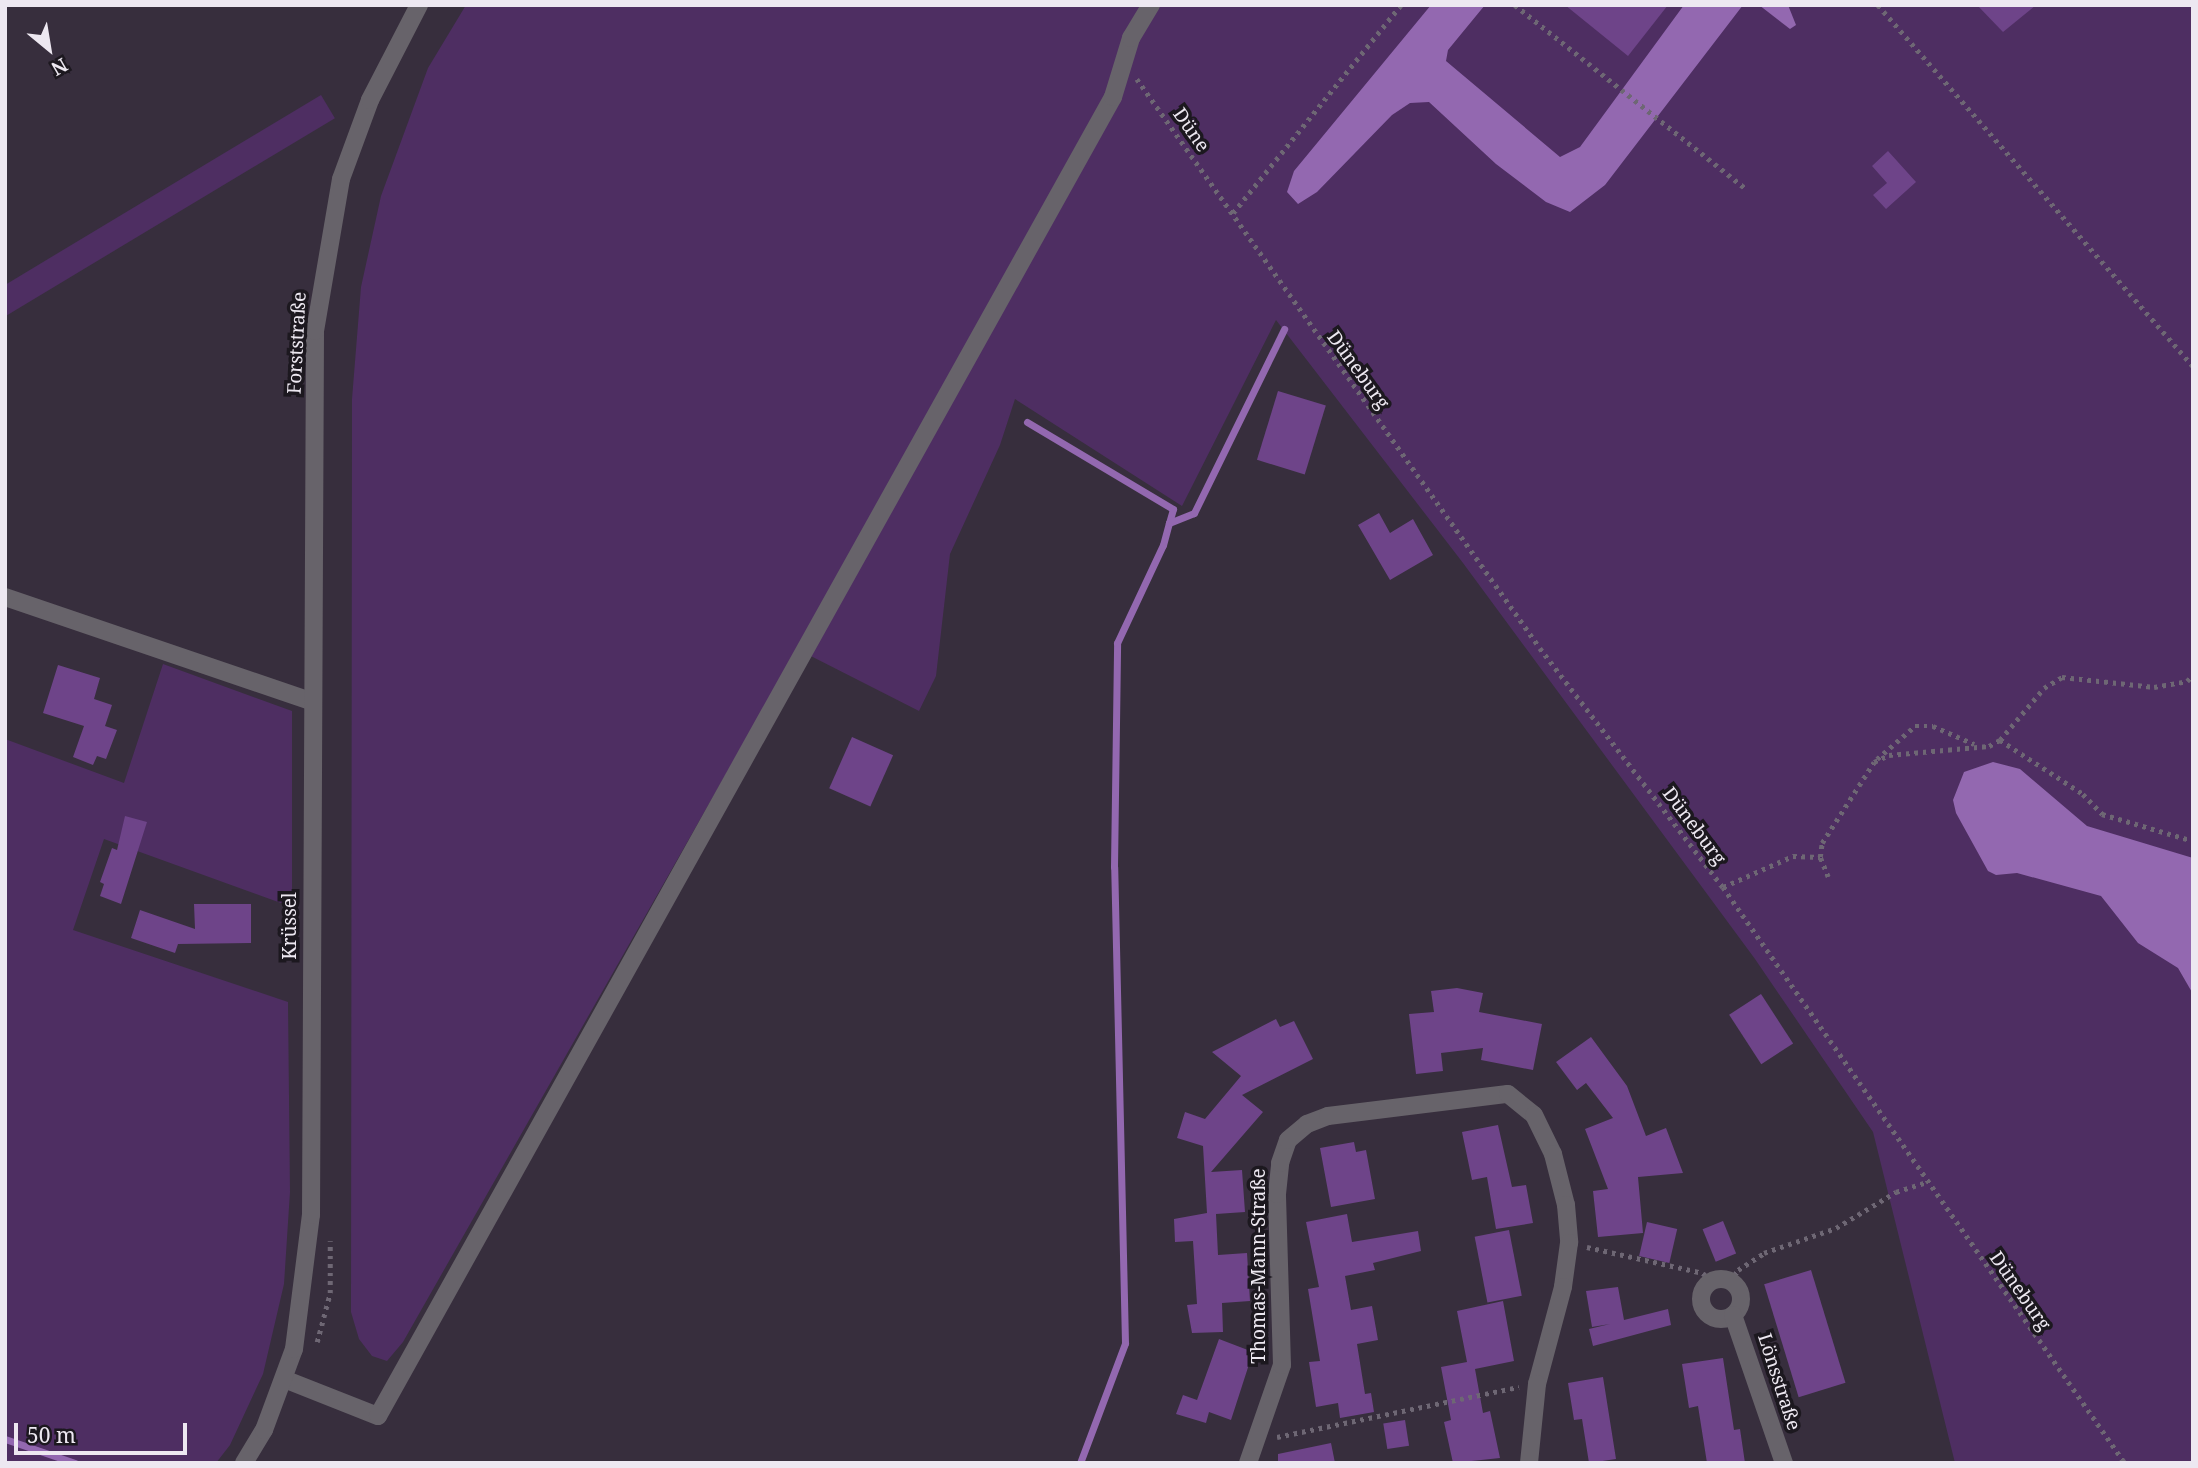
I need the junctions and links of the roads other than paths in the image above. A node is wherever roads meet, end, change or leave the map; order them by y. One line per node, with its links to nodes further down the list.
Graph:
1 (419, 5): 4 (street, Forststraße)
2 (1151, 5): 6 (street)
3 (5, 597): 4 (street)
4 (313, 702): 6 (street, Krüssel)
5 (1733, 1315): 5 (street); 10 (street, Lönsstraße)
6 (284, 1379): 7 (street, Krüssel)
7 (244, 1463)
8 (1248, 1463): 9 (street, Thomas-Mann-Straße)
9 (1530, 1463)
10 (1784, 1463)

